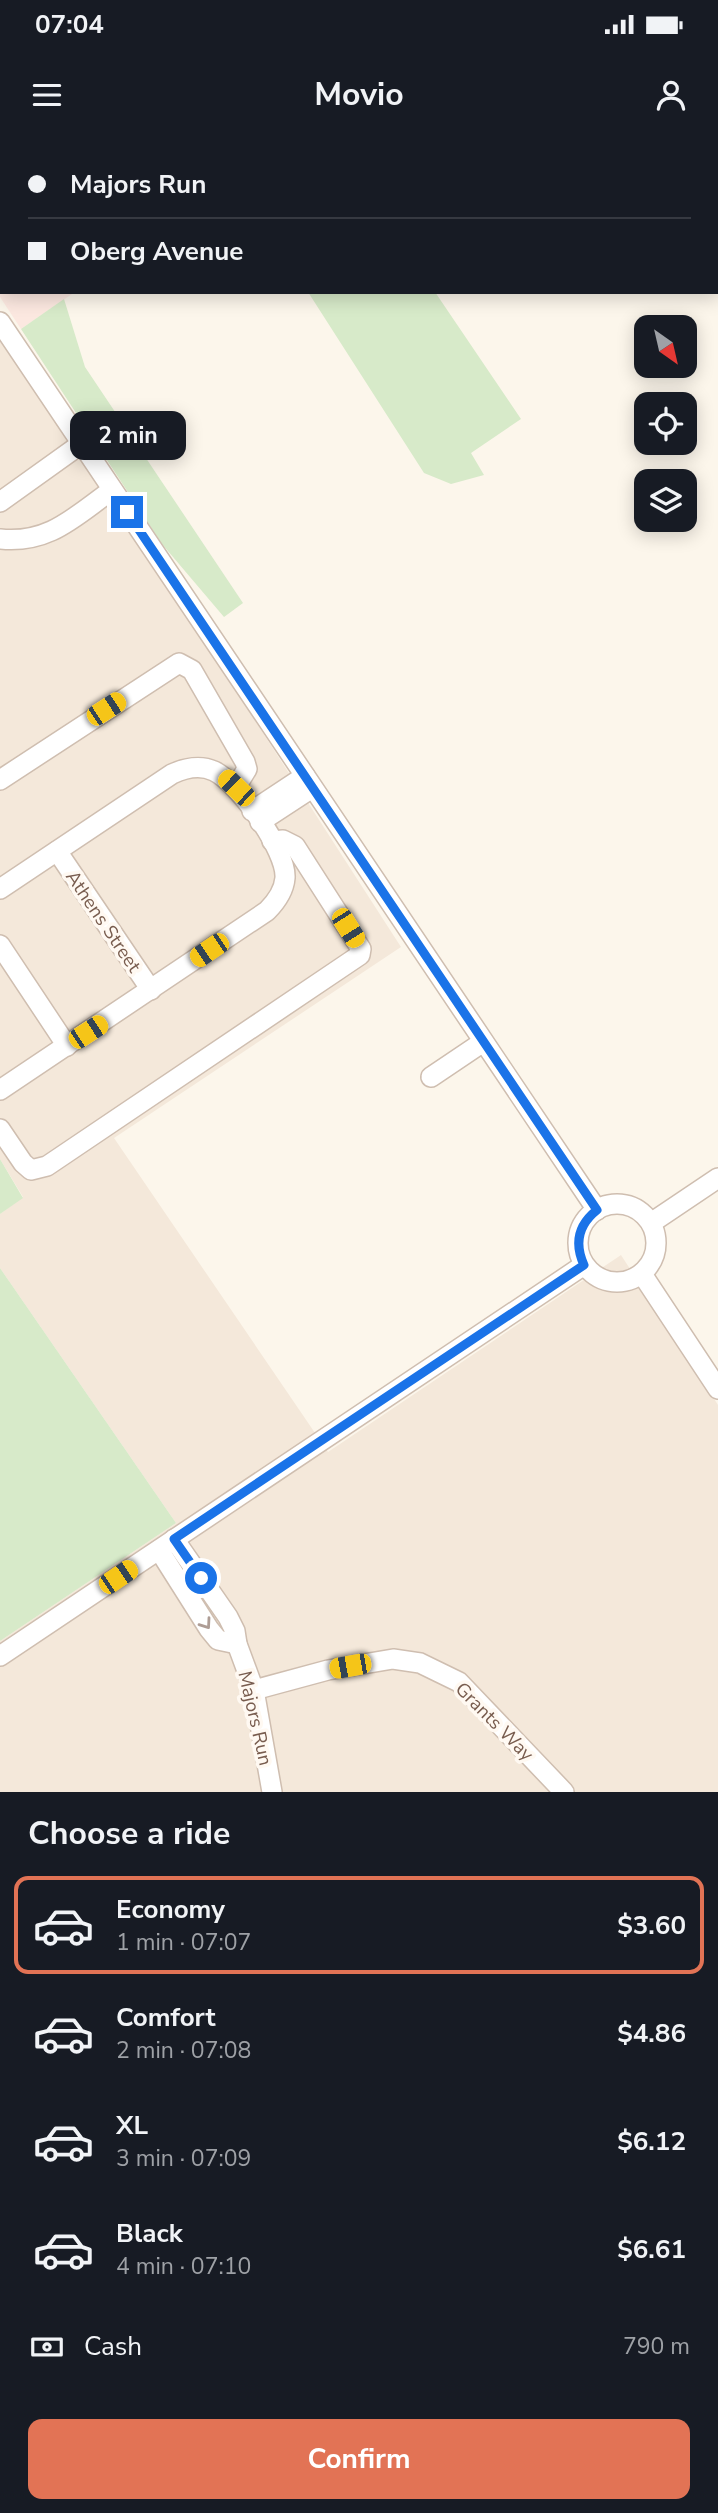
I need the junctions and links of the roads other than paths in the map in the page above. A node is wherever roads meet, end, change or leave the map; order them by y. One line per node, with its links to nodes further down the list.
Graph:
1 (0, 323): 2 (street)
2 (81, 444): 3 (street); 4 (street)
3 (112, 490): 5 (street); 7 (street)
4 (0, 502)
5 (0, 540)
6 (0, 780): 8 (street)
7 (308, 782): 9 (street); 15 (street)
8 (236, 788): 9 (street); 11 (street)
9 (256, 817): 10 (street)
10 (272, 841): 14 (street); 19 (street)
11 (57, 851): 12 (street); 14 (street, Athens Street)
12 (0, 889)
13 (0, 945): 16 (street)
14 (151, 990): 16 (street)
15 (483, 1041): 17 (street); 21 (street)
16 (67, 1046): 18 (street)
17 (431, 1077)
18 (0, 1090)
19 (0, 1129)
20 (718, 1178): 22 (street)
21 (597, 1210): 22 (street); 23 (street)
22 (651, 1223): 24 (street)
23 (584, 1265): 24 (street); 26 (street)
24 (642, 1274): 25 (street)
25 (718, 1389)
26 (167, 1545): 27 (street); 28 (street, Majors Run)
27 (0, 1656)
28 (254, 1690): 29 (street, Majors Run); 30 (street, Grants Way)
29 (272, 1792)
30 (564, 1792)

